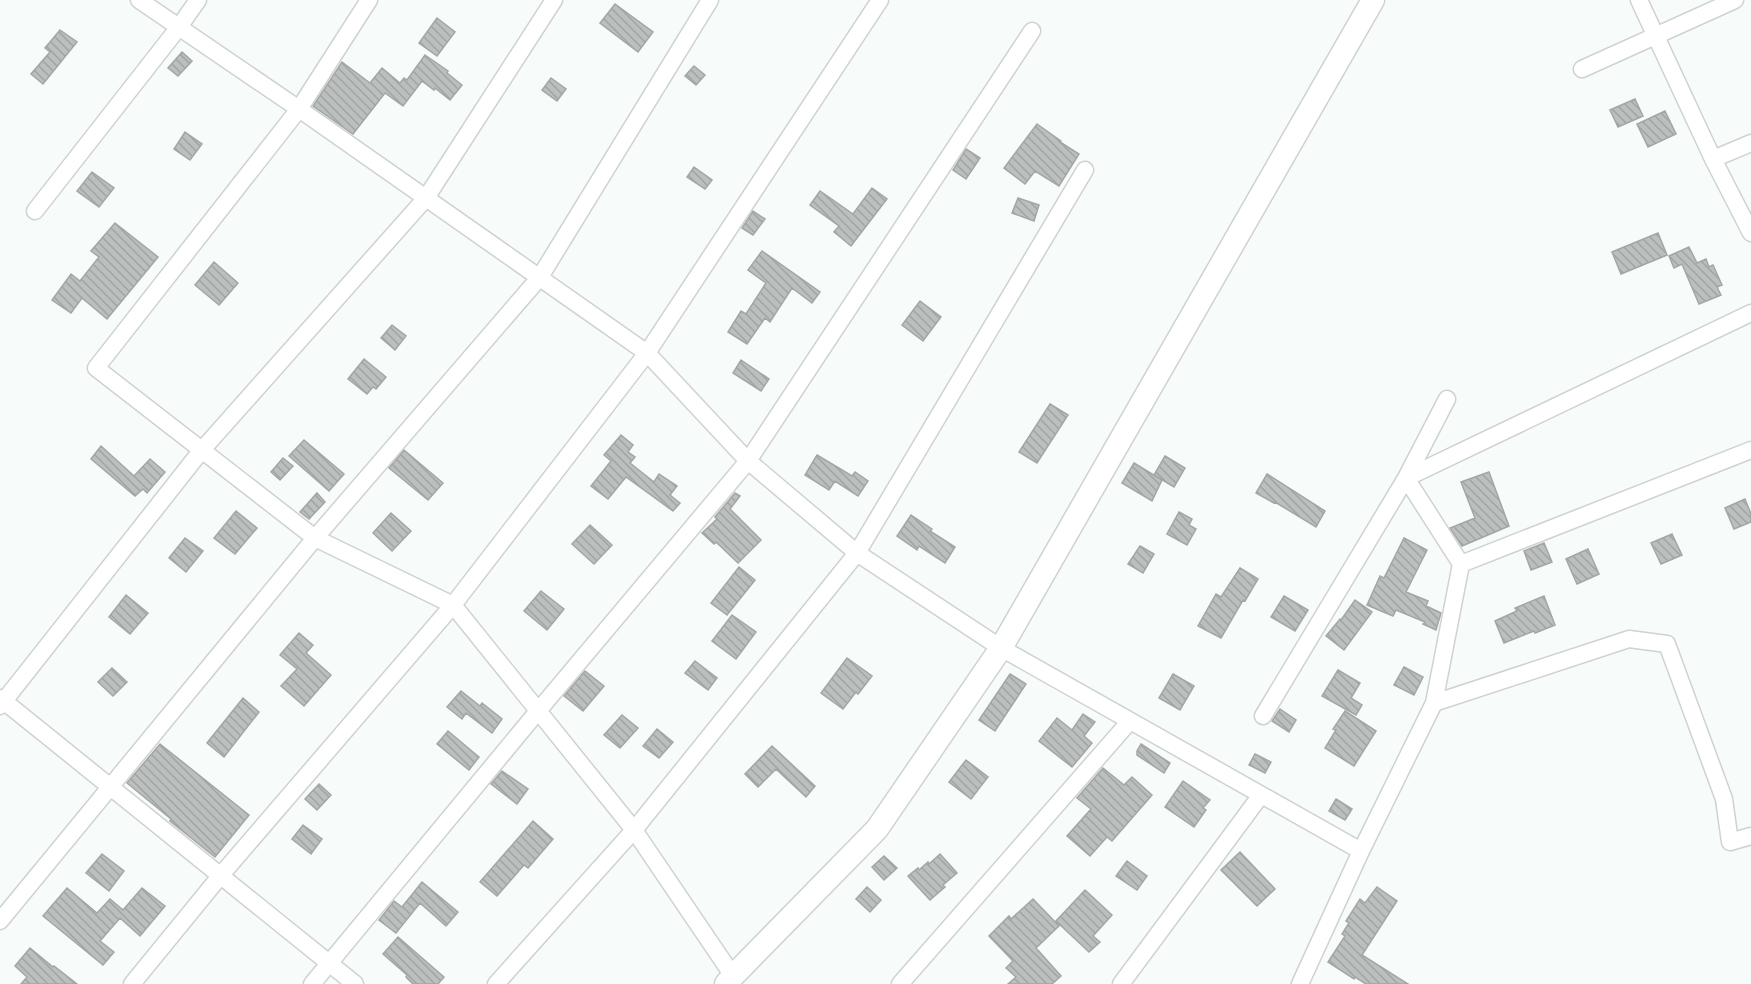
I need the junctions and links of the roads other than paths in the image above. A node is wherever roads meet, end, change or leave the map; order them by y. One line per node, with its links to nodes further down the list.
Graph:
1 (139, 0): 10 (street)
2 (198, 0): 10 (street)
3 (369, 0): 14 (street)
4 (554, 0): 18 (street)
5 (710, 0): 21 (street)
6 (880, 0): 23 (street)
7 (1373, 0): 33 (main road)
8 (1639, 0): 12 (street)
9 (1735, 0): 12 (street)
10 (179, 27): 14 (street); 19 (street)
11 (1032, 31): 27 (street)
12 (1655, 36): 13 (street); 16 (street)
13 (1582, 69)
14 (299, 109): 18 (street); 26 (street)
15 (1751, 143): 16 (street)
16 (1713, 159): 20 (street)
17 (1085, 170): 30 (street)
18 (426, 198): 21 (street); 26 (street)
19 (35, 211)
20 (1751, 233)
21 (540, 277): 23 (street); 29 (street)
22 (1751, 313): 28 (street)
23 (647, 353): 27 (street); 32 (street)
24 (1447, 399): 28 (street)
25 (1751, 450): 31 (street)
26 (201, 451): 29 (street); 34 (street)
27 (748, 461): 30 (street); 36 (street)
28 (1407, 478): 31 (street); 37 (street)
29 (315, 538): 32 (street); 39 (street)
30 (857, 553): 33 (street); 41 (street)
31 (1461, 564): 35 (street)
32 (453, 605): 36 (street); 44 (street)
33 (1001, 648): 38 (street); 47 (main road)
34 (1, 702): 39 (street)
35 (1434, 703): 42 (street); 43 (street)
36 (538, 711): 41 (street); 46 (street)
37 (1263, 716)
38 (1130, 721): 40 (street); 52 (street)
39 (110, 786): 44 (street); 45 (street)
40 (1261, 795): 43 (street); 53 (street)
41 (634, 830): 47 (street); 51 (street)
42 (1751, 836)
43 (1361, 851): 54 (street)
44 (221, 875): 46 (street); 48 (street)
45 (0, 921)
46 (330, 963): 49 (street); 50 (street)
47 (729, 980)
48 (132, 984)
49 (312, 984)
50 (355, 984)
51 (496, 984)
52 (900, 984)
53 (1121, 984)
54 (1300, 984)

